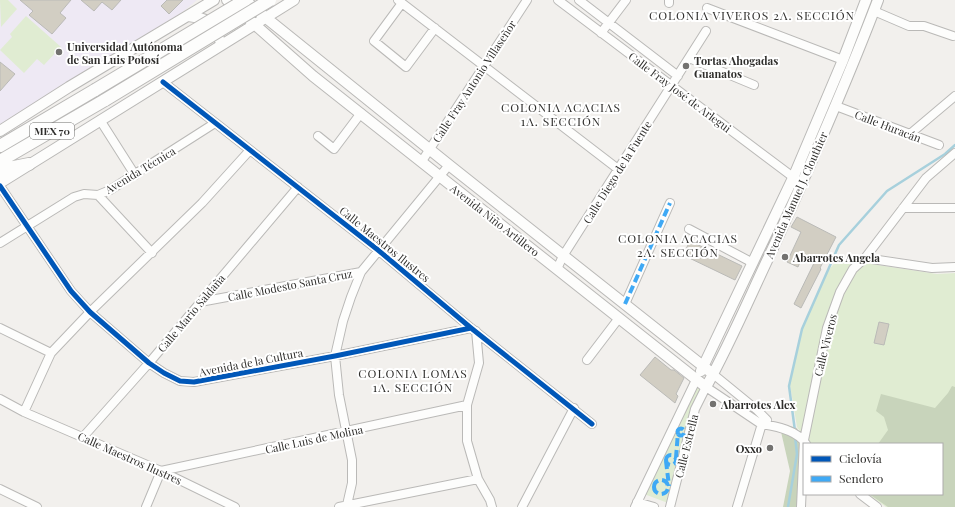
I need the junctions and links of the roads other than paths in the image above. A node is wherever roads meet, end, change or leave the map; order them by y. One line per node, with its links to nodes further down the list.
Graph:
1 (214, 0): 14 (main road)
2 (227, 0): 20 (main road, Avenida Niño Artillero)
3 (245, 0): 18 (main road, Avenida Niño Artillero); 41 (highway, MEX 70, bridge)
4 (270, 0): 46 (highway, MEX 70, bridge)
5 (277, 0): 12 (main road)
6 (527, 0): 28 (street, Calle Fray Antonio Villaseñor)
7 (558, 0): 23 (street, Calle Fray José de Arlegui)
8 (578, 0): 19 (street, Calle Fray José de Arlegui)
9 (626, 0): 19 (street)
10 (866, 0): 27 (main road, Avenida Manuel J. Clouthier)
11 (878, 0): 16 (main road, Avenida Manuel J. Clouthier)
12 (292, 1): 18 (main road)
13 (400, 1): 21 (street); 21 (street)
14 (203, 4): 17 (main road)
15 (707, 8): 27 (street)
16 (874, 11): 24 (street); 34 (main road, Avenida Manuel J. Clouthier)
17 (188, 16): 25 (main road); 38 (main road)
18 (265, 17): 20 (main road); 43 (main road, Avenida Niño Artillero)
19 (609, 22): 23 (street); 29 (street, Calle Fray José de Arlegui)
20 (254, 24): 25 (main road); 35 (main road, Avenida Niño Artillero)
21 (436, 28): 28 (street)
22 (706, 31): 26 (street, Calle Diego de la Fuente)
23 (601, 33): 32 (street, Calle Fray José de Arlegui)
24 (953, 36)
25 (221, 44): 30 (main road)
26 (689, 58): 29 (street, Calle Diego de la Fuente); 31 (street)
27 (843, 60): 54 (main road, Avenida Manuel J. Clouthier)
28 (484, 67): 43 (street, Calle Fray Antonio Villaseñor); 50 (street)
29 (678, 76): 32 (street, Calle Diego de la Fuente)
30 (163, 82): 36 (main road); 37 (street, Calle Maestros Ilustres)
31 (754, 85)
32 (671, 86): 50 (street, Calle Diego de la Fuente); 54 (street, Calle Fray José de Arlegui)
33 (955, 96): 39 (street)
34 (836, 106): 39 (street, Calle Huracán); 56 (main road, Avenida Manuel J. Clouthier)
35 (361, 114): 40 (street); 47 (main road, Avenida Niño Artillero)
36 (100, 120): 48 (main road); 52 (street)
37 (215, 123): 44 (street, Calle Maestros Ilustres); 52 (street, Avenida Técnica)
38 (0, 131)
39 (910, 134): 42 (street, Calle Huracán)
40 (318, 136)
41 (0, 146)
42 (939, 146)
43 (430, 149): 47 (street, Calle Fray Antonio Villaseñor); 49 (main road, Avenida Niño Artillero)
44 (250, 150): 58 (street, Calle Maestros Ilustres); 67 (street)
45 (955, 153): 61 (street, Calle Viveros)
46 (0, 161)
47 (422, 161): 53 (main road, Avenida Niño Artillero)
48 (29, 164): 51 (highway); 55 (main road)
49 (449, 165): 53 (street, Calle Modesto Santa Cruz); 68 (main road, Avenida Niño Artillero)
50 (618, 170): 68 (street, Calle Diego de la Fuente)
51 (0, 174)
52 (135, 175): 59 (street, Avenida Técnica)
53 (440, 176): 66 (street, Calle Modesto Santa Cruz); 72 (main road, Avenida Niño Artillero)
54 (793, 178): 56 (street, Calle Fray José de Arlegui); 70 (main road, Avenida Manuel J. Clouthier)
55 (0, 183)
56 (802, 183): 85 (main road, Avenida Manuel J. Clouthier)
57 (0, 186): 63 (street, Avenida de la Cultura)
58 (298, 187): 66 (street, Calle Maestros Ilustres); 74 (street, Calle Mario Saldaña)
59 (98, 195): 63 (street, Avenida Técnica); 67 (street)
60 (670, 203): 75 (street)
61 (903, 208): 62 (street); 69 (street, Calle Viveros)
62 (955, 208)
63 (26, 226): 65 (street, Avenida Técnica); 76 (street, Avenida de la Cultura)
64 (689, 229): 70 (street)
65 (0, 243)
66 (378, 250): 73 (street, Calle Modesto Santa Cruz); 79 (street, Calle Maestros Ilustres)
67 (152, 253): 76 (street)
68 (563, 256): 72 (street, Calle Diego de la Fuente); 75 (main road, Avenida Niño Artillero)
69 (865, 258): 71 (street); 96 (street, Calle Viveros)
70 (753, 263): 84 (main road, Avenida Manuel J. Clouthier)
71 (955, 267)
72 (557, 268): 77 (main road, Avenida Niño Artillero)
73 (361, 272): 74 (street, Calle Modesto Santa Cruz); 81 (street)
74 (200, 302): 83 (street, Calle Mario Saldaña)
75 (625, 304): 84 (main road, Avenida Niño Artillero)
76 (90, 312): 80 (street); 83 (street, Avenida de la Cultura)
77 (619, 318): 82 (street); 86 (main road, Avenida Niño Artillero)
78 (0, 328): 80 (street)
79 (473, 330): 81 (street, Avenida de la Cultura); 89 (street); 90 (street, Calle Maestros Ilustres)
80 (51, 353): 91 (street)
81 (335, 356): 83 (street, Avenida de la Cultura); 94 (street)
82 (587, 360)
83 (149, 363): 95 (street, Calle Mario Saldaña)
84 (703, 366): 85 (main road, Avenida Niño Artillero); 86 (main road, Avenida Manuel J. Clouthier)
85 (713, 374): 87 (main road, Avenida Manuel J. Clouthier); 92 (street, Avenida Niño Artillero)
86 (696, 380): 87 (main road, Avenida Niño Artillero); 103 (street)
87 (706, 387): 92 (street, Avenida Niño Artillero); 111 (street, Calle Estrella)
88 (0, 399): 91 (street, Calle Maestros Ilustres)
89 (467, 405): 94 (street, Calle Luis de Molina); 99 (street)
90 (574, 408): 93 (street, Calle Maestros Ilustres); 109 (street)
91 (24, 412): 95 (street, Calle Maestros Ilustres)
92 (762, 421): 96 (street, Avenida Niño Artillero); 112 (street)
93 (592, 424)
94 (346, 432): 97 (street, Calle Luis de Molina); 102 (street)
95 (83, 437): 97 (street, Calle Maestros Ilustres)
96 (805, 442)
97 (160, 471): 105 (street); 106 (street, Calle Maestros Ilustres)
98 (803, 474): 113 (street, Calle Viveros)
99 (478, 479): 102 (street); 108 (street)
100 (0, 489): 104 (street)
101 (861, 495): 114 (street)
102 (348, 505): 107 (street)
103 (636, 505): 110 (street)
104 (37, 507)
105 (146, 507)
106 (235, 507)
107 (339, 507)
108 (492, 507)
109 (523, 507)
110 (654, 507)
111 (670, 507)
112 (738, 507)
113 (801, 507)
114 (877, 507)

